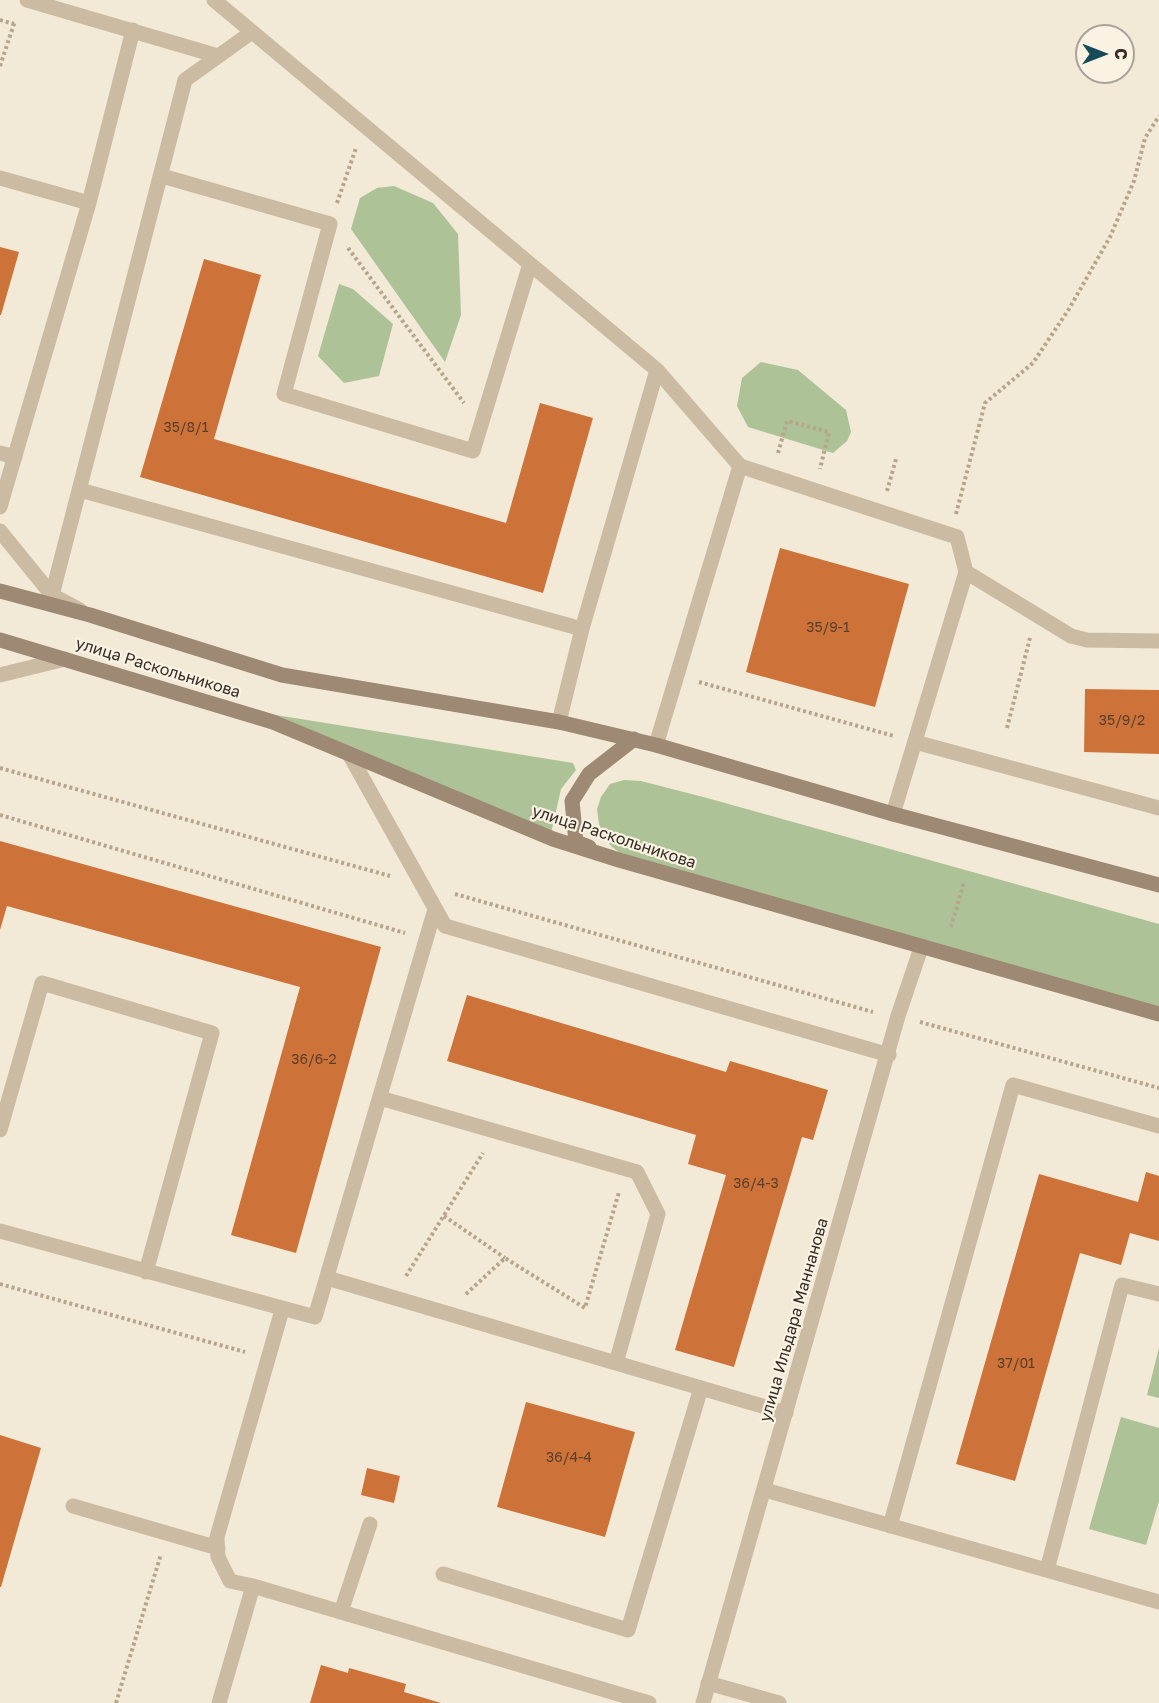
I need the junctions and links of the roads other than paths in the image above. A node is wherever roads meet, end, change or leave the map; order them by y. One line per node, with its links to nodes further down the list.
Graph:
1 (27, 0): 3 (street)
2 (214, 0): 4 (street)
3 (132, 30): 5 (street); 8 (street)
4 (252, 32): 5 (street); 9 (street)
5 (218, 56): 6 (street)
6 (162, 176): 9 (street); 13 (street)
7 (0, 178): 8 (street)
8 (89, 203): 11 (street)
9 (530, 264): 10 (street)
10 (657, 370): 12 (street); 20 (street)
11 (7, 455): 14 (street)
12 (740, 466): 16 (street); 28 (street)
13 (80, 490): 18 (street); 20 (street)
14 (0, 507)
15 (0, 531): 18 (street)
16 (966, 572): 22 (street); 27 (street)
17 (0, 591): 19 (street, улица Раскольникова)
18 (52, 595): 19 (street)
19 (90, 615): 25 (street, улица Раскольникова)
20 (582, 629): 25 (street)
21 (0, 640): 23 (street, улица Раскольникова)
22 (1159, 641)
23 (65, 659): 24 (street); 29 (street, улица Раскольникова)
24 (0, 675)
25 (559, 722): 26 (street, улица Раскольникова)
26 (634, 739): 28 (street, улица Раскольникова); 32 (street)
27 (915, 742): 30 (street); 31 (street)
28 (656, 745): 31 (street, улица Раскольникова)
29 (348, 752): 32 (street, улица Раскольникова); 34 (street)
30 (1159, 808)
31 (893, 814): 33 (street, улица Раскольникова)
32 (619, 860): 35 (street, улица Раскольникова)
33 (1159, 885)
34 (435, 909): 37 (street); 38 (street)
35 (921, 948): 36 (street, улица Раскольникова); 37 (street, улица Ильдара Маннанова)
36 (1159, 1014)
37 (889, 1055): 48 (street, улица Ильдара Маннанова)
38 (380, 1098): 43 (street); 46 (street)
39 (1159, 1126): 52 (street)
40 (0, 1130): 42 (street)
41 (0, 1231): 42 (street)
42 (146, 1272): 45 (street)
43 (327, 1278): 45 (street); 46 (street)
44 (1159, 1294): 54 (street)
45 (282, 1310): 53 (street)
46 (616, 1363): 47 (street)
47 (701, 1388): 48 (street); 55 (street)
48 (786, 1413): 49 (street, улица Ильдара Маннанова)
49 (765, 1490): 52 (street); 59 (street, улица Ильдара Маннанова)
50 (73, 1506): 53 (street)
51 (369, 1524): 58 (street)
52 (890, 1526): 54 (street)
53 (218, 1548): 56 (street)
54 (1047, 1570): 57 (street)
55 (443, 1574)
56 (253, 1587): 58 (street); 60 (street)
57 (1159, 1602)
58 (341, 1612): 61 (street)
59 (708, 1683): 62 (street, улица Ильдара Маннанова); 63 (street)
60 (219, 1703)
61 (649, 1703)
62 (703, 1703)
63 (779, 1703)

